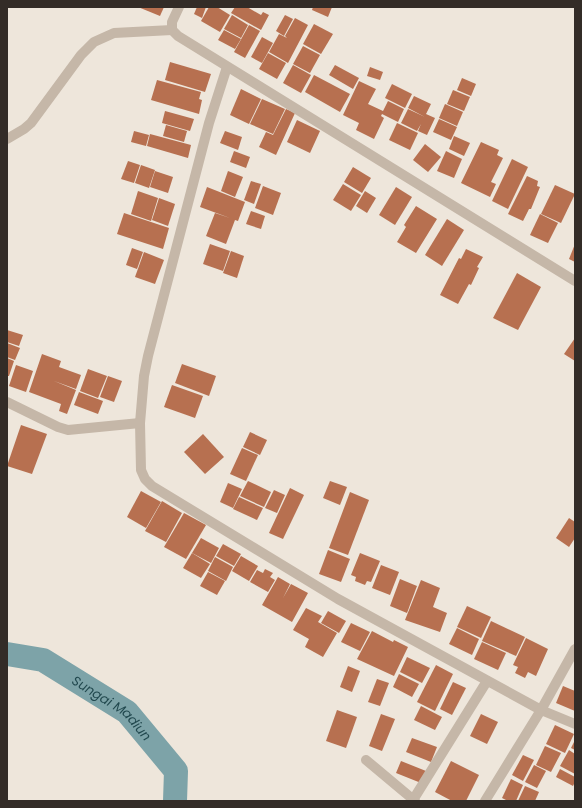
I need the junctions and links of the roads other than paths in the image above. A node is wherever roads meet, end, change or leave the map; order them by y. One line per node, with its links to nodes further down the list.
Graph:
1 (179, 7): 2 (street)
2 (172, 30): 3 (street); 4 (street)
3 (227, 67): 5 (street); 7 (street)
4 (7, 139)
5 (575, 281)
6 (7, 402): 7 (street)
7 (140, 423): 9 (street)
8 (575, 649): 10 (street)
9 (487, 681): 10 (street); 13 (street)
10 (541, 710): 11 (street); 14 (street)
11 (575, 724)
12 (366, 760): 13 (street)
13 (414, 800)
14 (485, 801)

